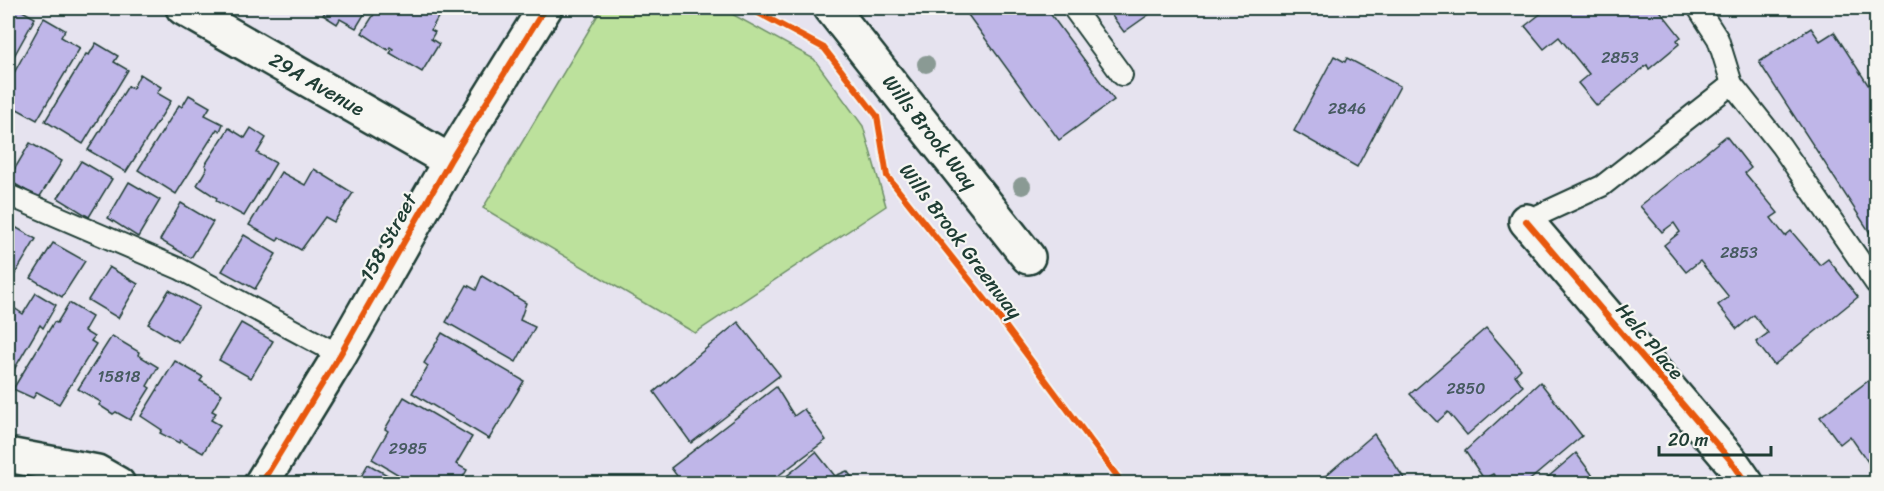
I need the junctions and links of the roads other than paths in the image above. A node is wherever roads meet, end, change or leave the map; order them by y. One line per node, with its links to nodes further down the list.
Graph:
1 (183, 8): 8 (street, 29A Avenue)
2 (545, 8): 8 (street, 158 Street)
3 (831, 8): 11 (street, Wills Brook Way)
4 (1073, 8): 6 (lane)
5 (1698, 8): 7 (lane)
6 (1122, 75)
7 (1732, 84): 10 (lane); 12 (lane)
8 (450, 161): 13 (street, 158 Street)
9 (8, 195): 13 (lane)
10 (1526, 220): 17 (street, Helc Place)
11 (1028, 256)
12 (1876, 284)
13 (340, 355): 16 (street, 158 Street)
14 (8, 455): 15 (street)
15 (118, 483)
16 (261, 483)
17 (1747, 483)

